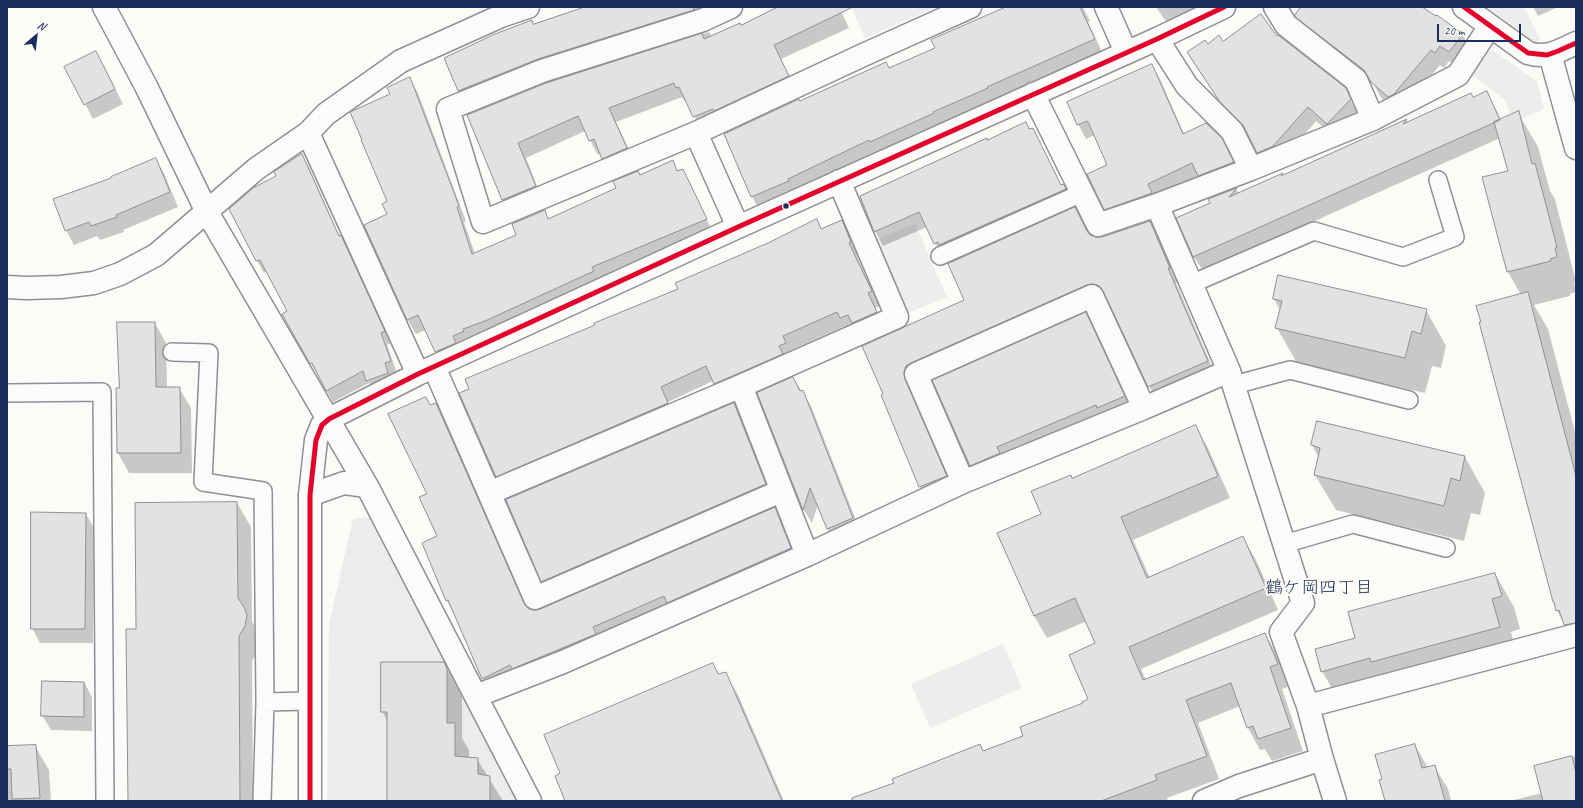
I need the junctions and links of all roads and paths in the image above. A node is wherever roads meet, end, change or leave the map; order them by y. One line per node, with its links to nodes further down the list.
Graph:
1 (104, 7): 24 (street)
2 (528, 7): 16 (street)
3 (731, 7): 17 (street)
4 (970, 7): 17 (street)
5 (1106, 7): 12 (street)
6 (1224, 7): 10 (street)
7 (1275, 7): 15 (street)
8 (1464, 7): 9 (street)
9 (1490, 26): 13 (street); 15 (street)
10 (1157, 39): 12 (street); 19 (street)
11 (1576, 43): 13 (street)
12 (1126, 52): 14 (street)
13 (1550, 54): 18 (street)
14 (1033, 94): 21 (street); 22 (street)
15 (1373, 119): 19 (street)
16 (308, 133): 24 (street); 30 (street)
17 (696, 133): 25 (street)
18 (1576, 148)
19 (1251, 169): 23 (street)
20 (1438, 180): 27 (lane)
21 (839, 181): 25 (street); 32 (street)
22 (1082, 193): 23 (street); 26 (lane)
23 (1157, 204): 27 (street)
24 (207, 212): 28 (street); 36 (street)
25 (738, 227): 30 (street)
26 (940, 256)
27 (1191, 284): 31 (street)
28 (7, 287)
29 (172, 352): 48 (lane)
30 (426, 371): 36 (street); 40 (street)
31 (1232, 378): 34 (lane); 35 (street); 42 (street)
32 (741, 386): 39 (street); 40 (street)
33 (7, 393): 51 (lane)
34 (1409, 400)
35 (1144, 408): 37 (street); 37 (street)
36 (329, 419): 38 (street); 41 (street)
37 (963, 482): 44 (street)
38 (367, 486): 41 (street); 46 (street)
39 (781, 491): 40 (street); 44 (street)
40 (489, 494)
41 (310, 495): 47 (street)
42 (1284, 544): 43 (lane); 49 (street)
43 (1446, 548)
44 (807, 556): 46 (street)
45 (1576, 635): 49 (street)
46 (476, 696): 54 (street)
47 (310, 701): 48 (lane); 53 (street)
48 (265, 702): 52 (lane)
49 (1308, 706): 50 (street)
50 (1322, 759): 55 (street); 56 (street)
51 (105, 801)
52 (262, 801)
53 (310, 801)
54 (530, 801)
55 (1204, 801)
56 (1336, 801)

